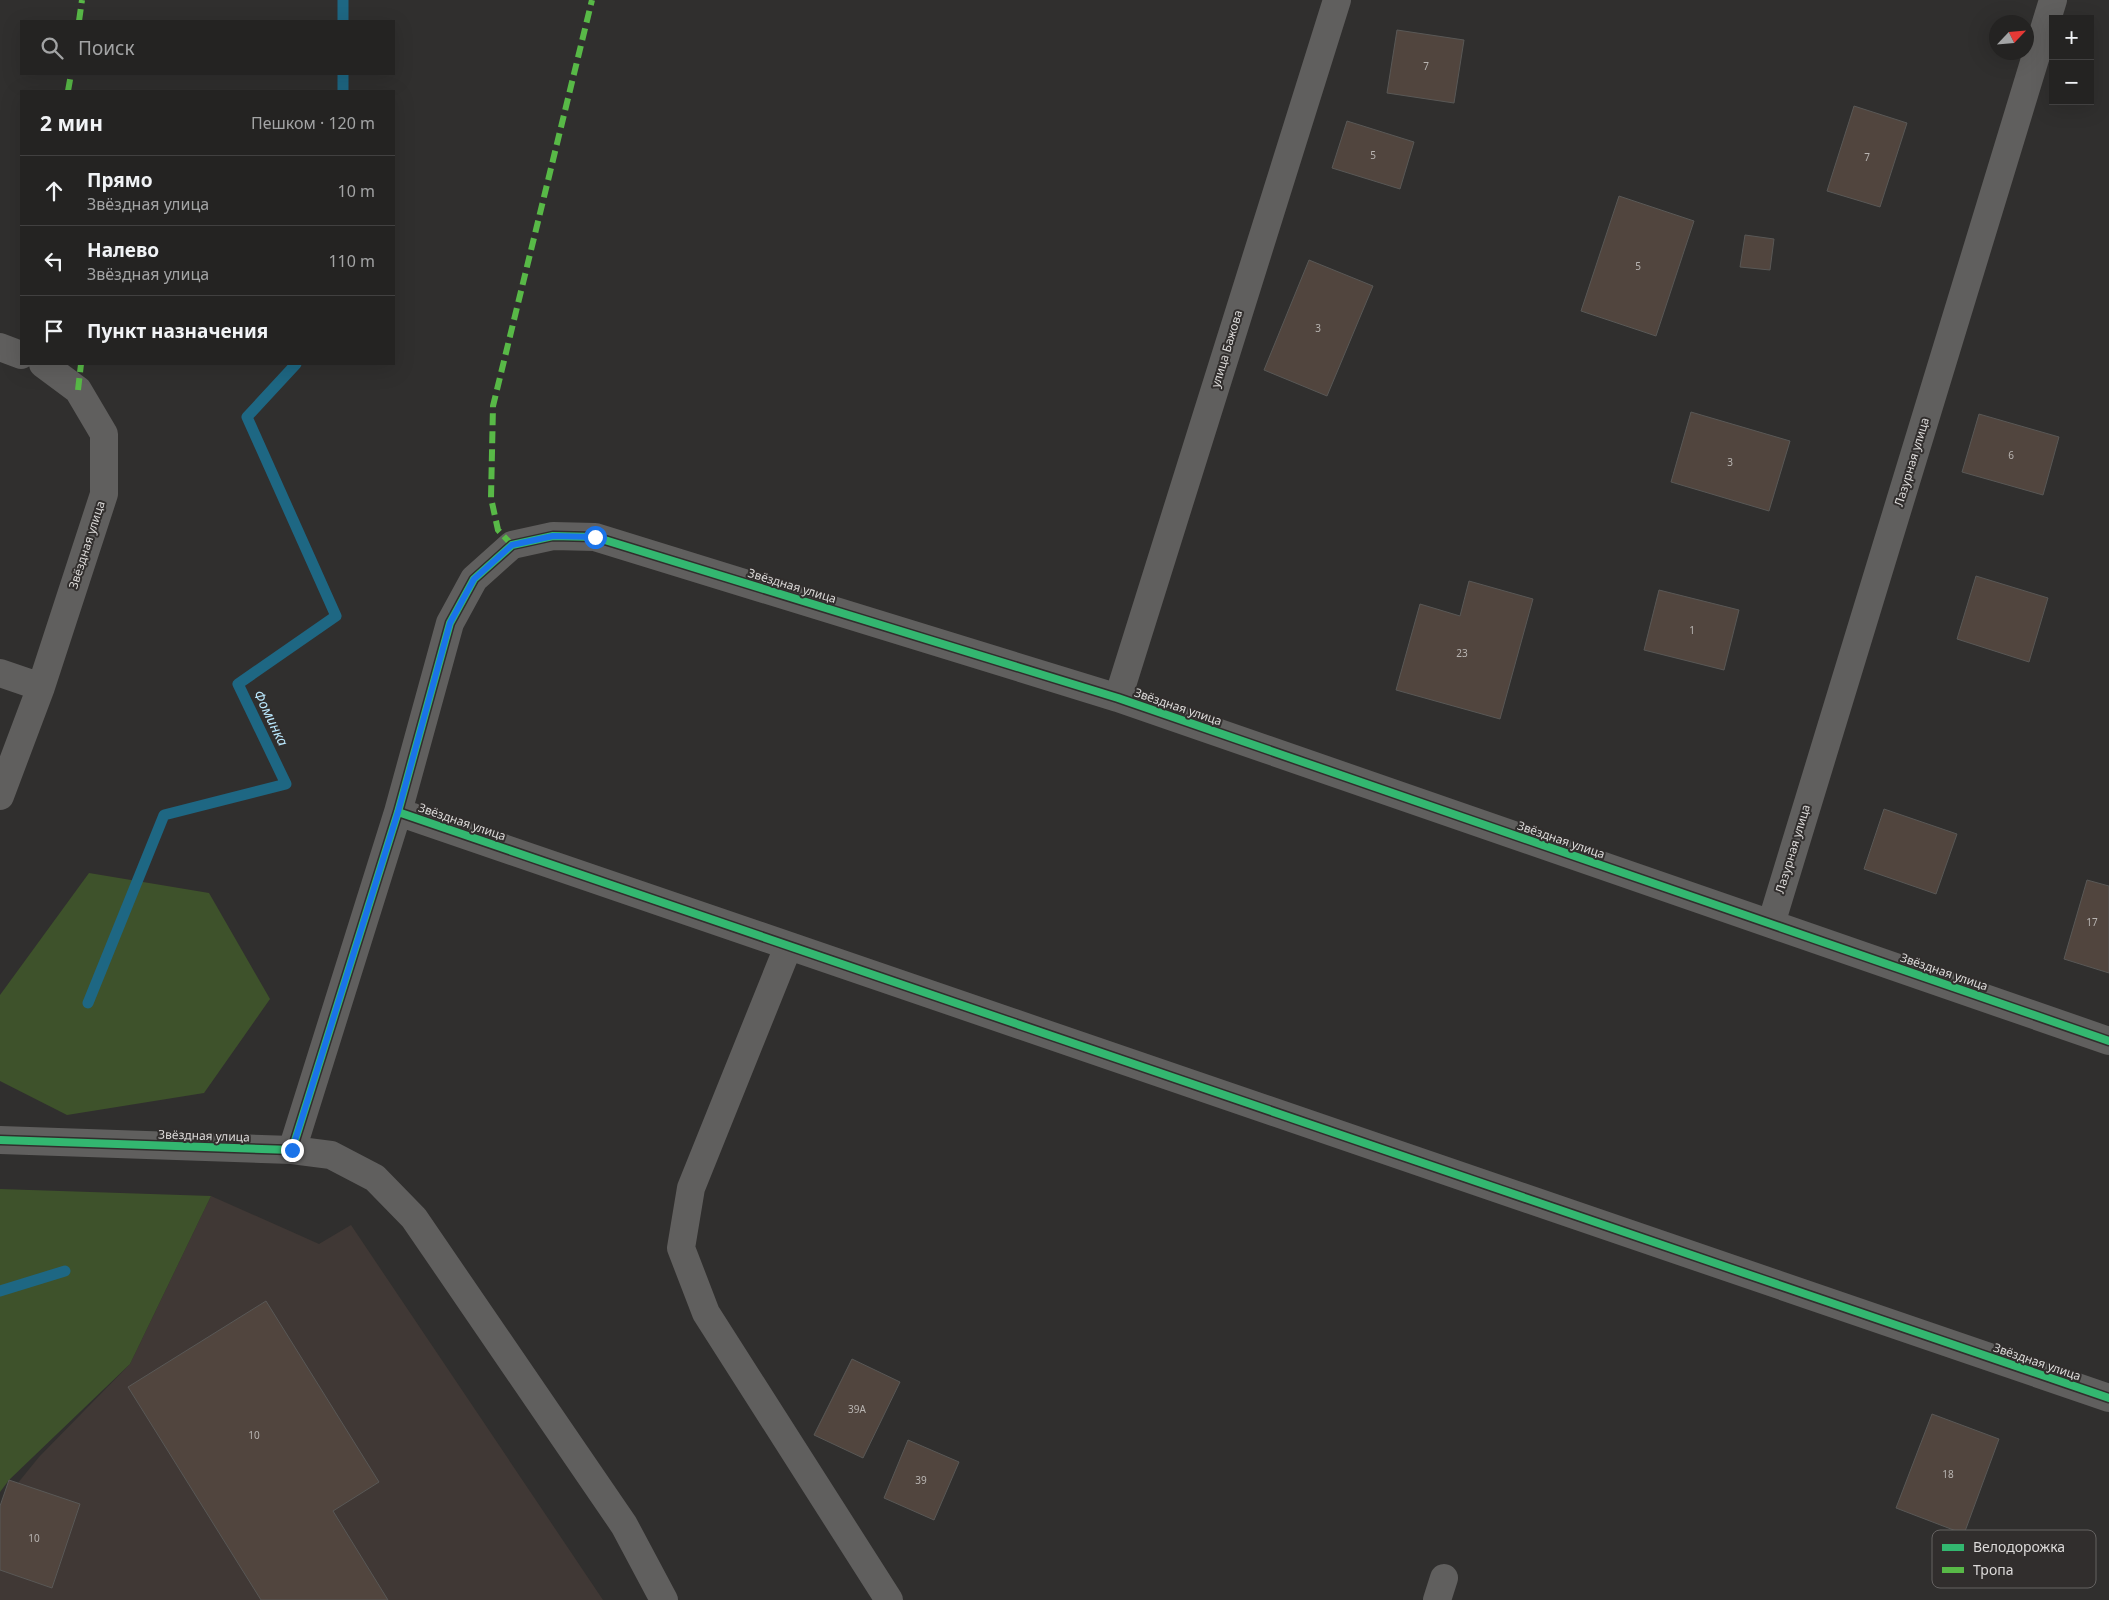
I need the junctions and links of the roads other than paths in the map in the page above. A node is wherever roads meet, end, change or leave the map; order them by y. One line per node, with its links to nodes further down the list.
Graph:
1 (1337, 0): 8 (street, улица Бажова)
2 (2053, 0): 11 (street, Лазурная улица)
3 (0, 347): 4 (street)
4 (20, 355)
5 (44, 365): 7 (street, Звёздная улица)
6 (0, 674): 7 (street)
7 (41, 687): 9 (street, Звёздная улица)
8 (1118, 698): 10 (street, Звёздная улица); 11 (street, Звёздная улица)
9 (0, 796)
10 (398, 812): 12 (street, Звёздная улица); 15 (street, Звёздная улица)
11 (1770, 924): 13 (street, Звёздная улица)
12 (788, 947): 16 (street, Звёздная улица); 18 (street)
13 (2109, 1041)
14 (0, 1140): 15 (street, Звёздная улица)
15 (292, 1150): 17 (street)
16 (2109, 1398)
17 (664, 1600)
18 (889, 1600)

